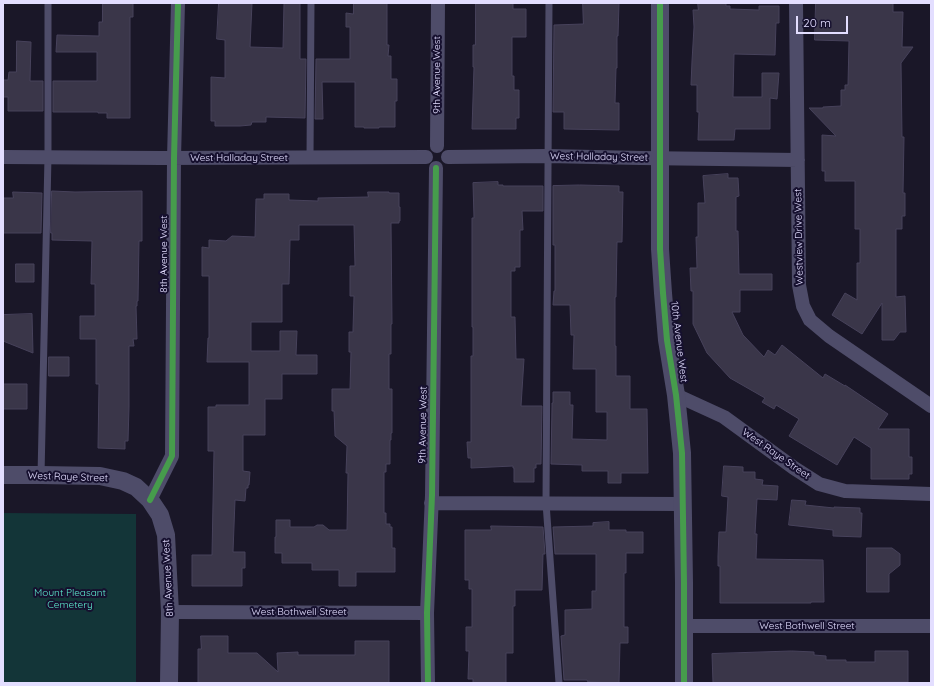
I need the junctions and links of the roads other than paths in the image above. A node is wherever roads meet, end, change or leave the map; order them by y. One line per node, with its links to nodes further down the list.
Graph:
1 (48, 3): 11 (lane)
2 (178, 3): 14 (street, 8th Avenue West)
3 (311, 3): 15 (lane)
4 (438, 3): 8 (street, 9th Avenue West)
5 (549, 3): 9 (lane)
6 (660, 3): 16 (street, 10th Avenue West)
7 (796, 3): 17 (street, Westview Drive West)
8 (437, 146): 12 (street); 13 (street)
9 (548, 156): 13 (street, West Halladay Street); 16 (street, West Halladay Street); 26 (lane)
10 (3, 157): 11 (street, West Halladay Street)
11 (48, 157): 14 (street, West Halladay Street); 22 (lane)
12 (426, 157): 15 (street, West Halladay Street); 18 (street)
13 (448, 157): 18 (street)
14 (174, 158): 15 (street, West Halladay Street); 24 (street, 8th Avenue West)
15 (310, 158)
16 (660, 158): 17 (street, West Halladay Street); 19 (street, 10th Avenue West)
17 (798, 160): 20 (street, Westview Drive West)
18 (436, 168): 25 (street, 9th Avenue West)
19 (676, 395): 23 (street, West Raye Street); 27 (street, 10th Avenue West)
20 (931, 406)
21 (3, 475): 22 (street, West Raye Street)
22 (40, 475): 24 (street, West Raye Street)
23 (931, 494)
24 (150, 500): 28 (street, 8th Avenue West)
25 (431, 503): 26 (street); 29 (street, 9th Avenue West)
26 (546, 503): 27 (street); 34 (lane)
27 (682, 504): 30 (street, 10th Avenue West)
28 (170, 612): 29 (street, West Bothwell Street); 32 (street, 8th Avenue West)
29 (427, 613): 33 (street, 9th Avenue West)
30 (684, 626): 31 (street, West Bothwell Street); 35 (street, 10th Avenue West)
31 (931, 626)
32 (168, 683)
33 (428, 683)
34 (558, 683)
35 (684, 683)

